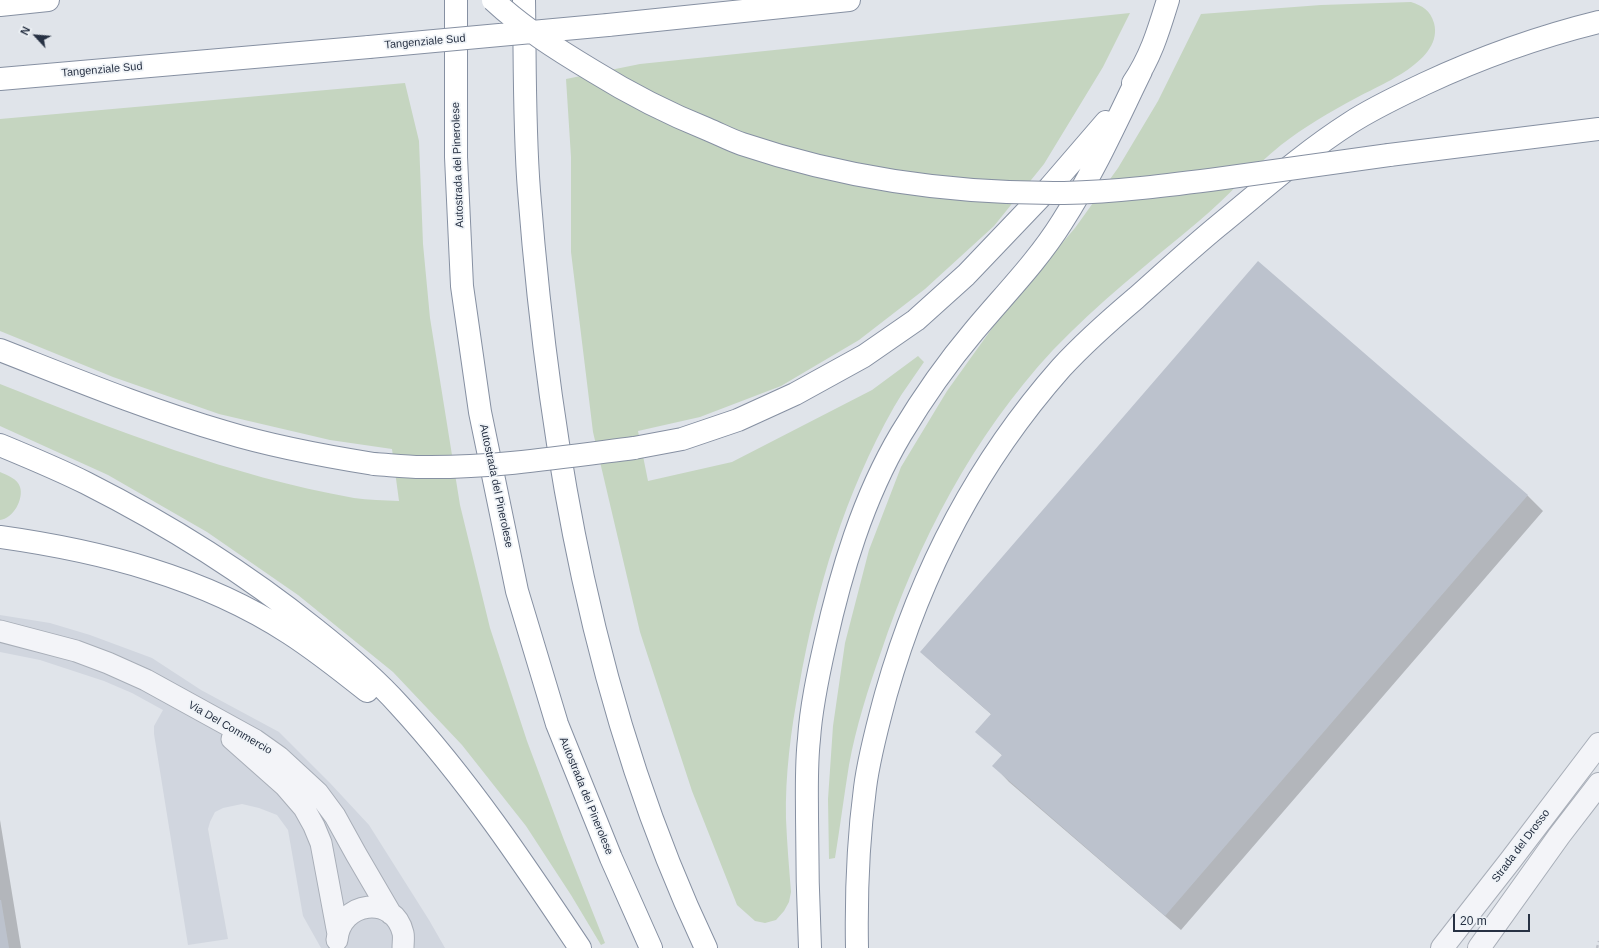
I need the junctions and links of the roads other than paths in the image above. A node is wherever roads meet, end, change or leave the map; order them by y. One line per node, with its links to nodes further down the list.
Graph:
1 (48, 0): 7 (highway)
2 (456, 0): 26 (highway, Autostrada del Pinerolese)
3 (493, 0): 13 (highway, bridge)
4 (524, 0): 12 (highway)
5 (533, 0): 12 (highway)
6 (849, 0): 11 (highway, Tangenziale Sud, bridge)
7 (0, 5)
8 (1170, 7): 10 (highway)
9 (1599, 22): 29 (highway)
10 (1141, 71): 14 (highway, bridge); 28 (highway)
11 (0, 79)
12 (525, 87): 27 (highway)
13 (1599, 129)
14 (0, 350)
15 (0, 445): 19 (highway)
16 (0, 537): 19 (highway)
17 (0, 631): 18 (street)
18 (183, 701): 22 (street, Via Del Commercio); 23 (street, Via Del Commercio)
19 (432, 742): 25 (highway)
20 (1599, 744): 30 (street, Strada del Drosso)
21 (1599, 784): 31 (street)
22 (391, 914): 23 (street); 24 (street, Via Del Commercio)
23 (338, 941)
24 (403, 948)
25 (580, 948)
26 (652, 948)
27 (706, 948)
28 (810, 948)
29 (857, 948)
30 (1442, 948)
31 (1479, 948)

